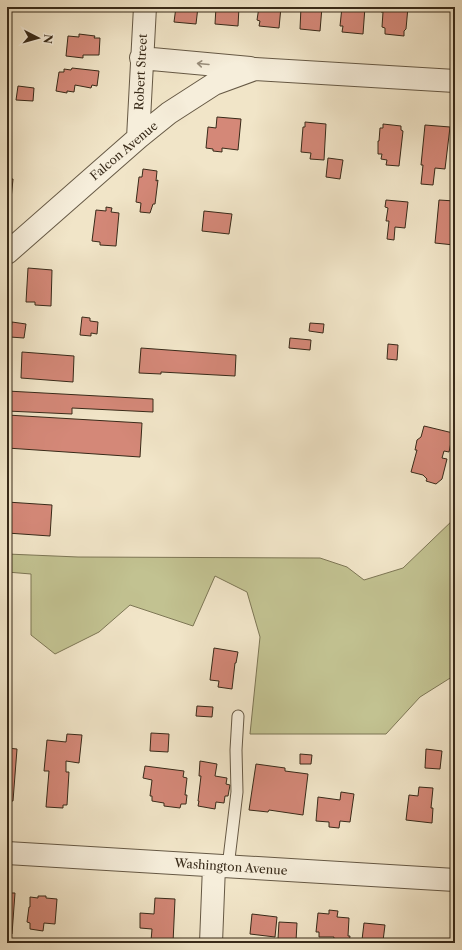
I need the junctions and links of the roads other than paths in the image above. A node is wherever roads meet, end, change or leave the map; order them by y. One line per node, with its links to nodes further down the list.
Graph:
1 (145, 7): 2 (street, Robert Street)
2 (141, 58): 3 (street, Falcon Avenue, one-way to 2); 5 (street, Robert Street)
3 (255, 69): 4 (street, Falcon Avenue); 5 (street, Falcon Avenue)
4 (455, 81)
5 (138, 138): 6 (street, Falcon Avenue)
6 (7, 254)
7 (238, 716): 9 (lane)
8 (7, 853): 9 (street, Washington Avenue)
9 (221, 866): 10 (street, Washington Avenue); 11 (street)
10 (455, 880)
11 (211, 943)

